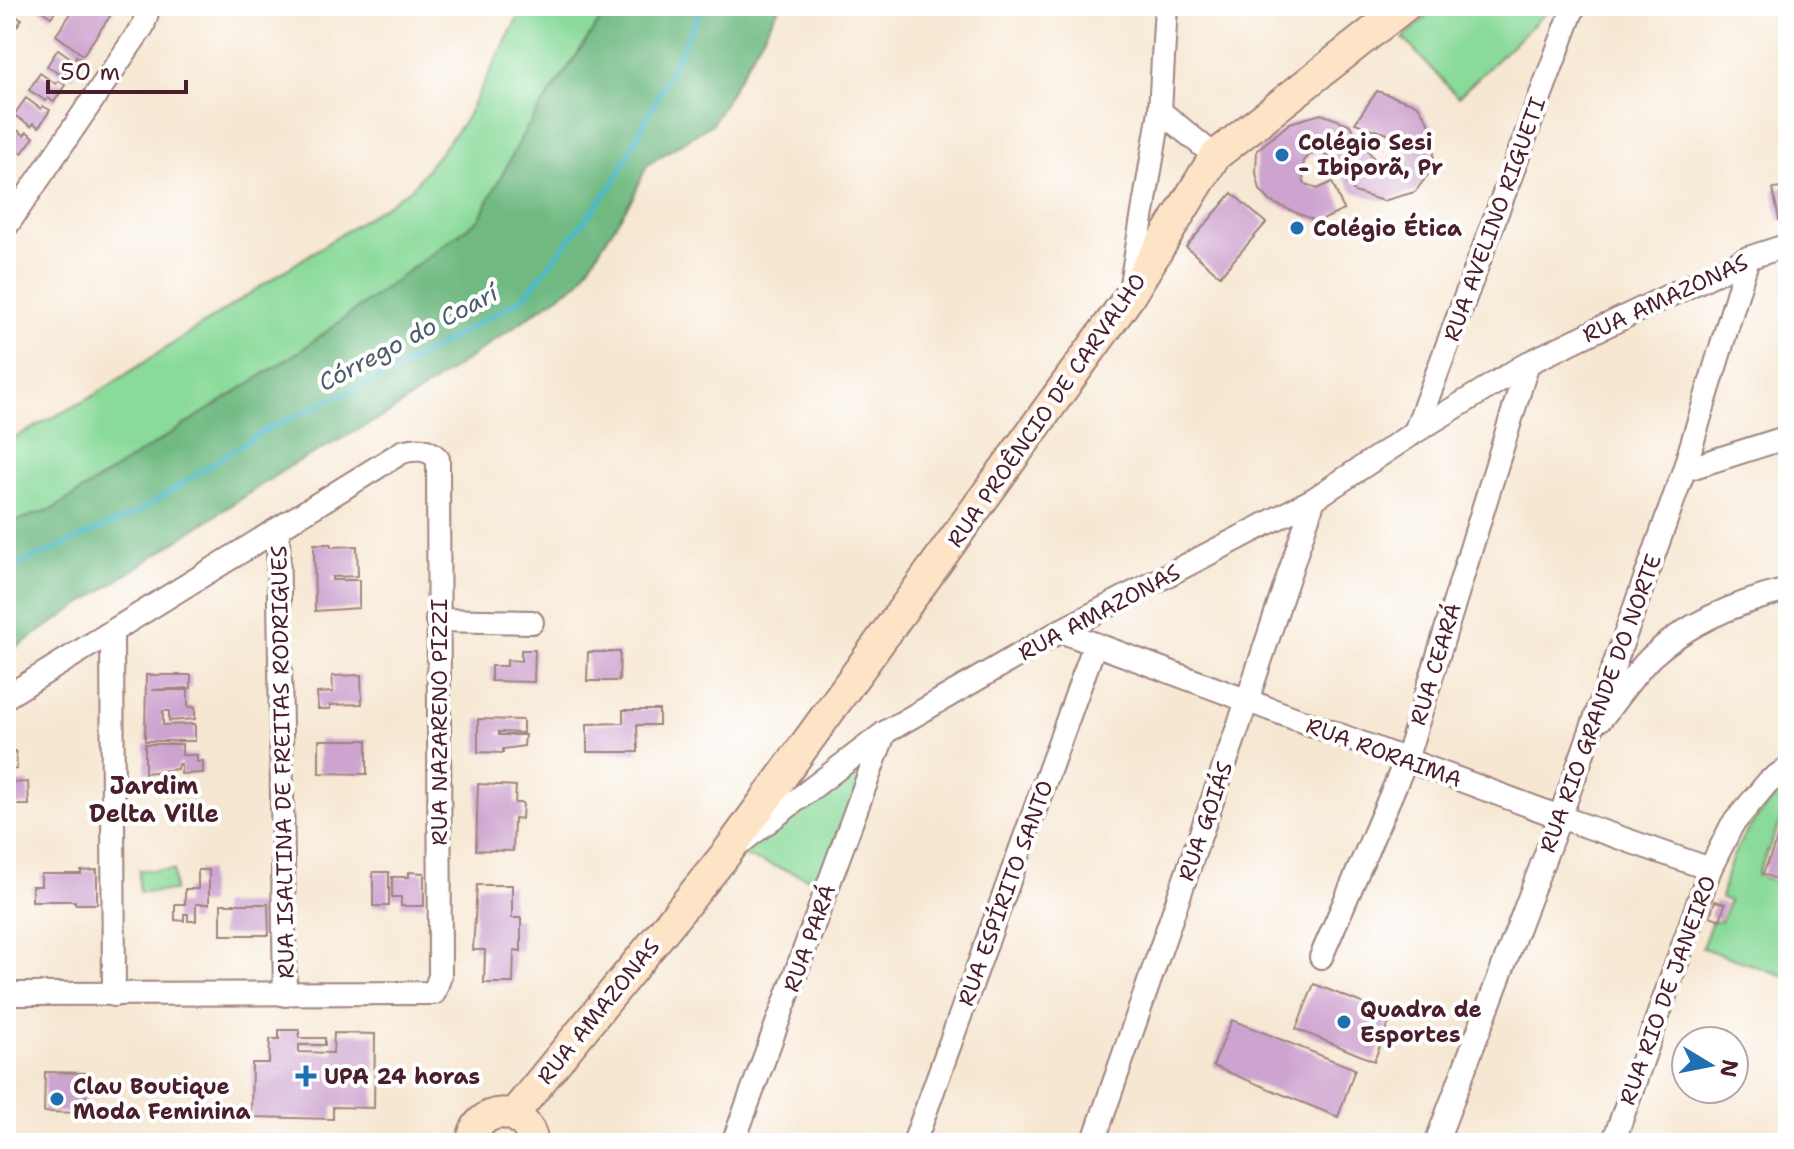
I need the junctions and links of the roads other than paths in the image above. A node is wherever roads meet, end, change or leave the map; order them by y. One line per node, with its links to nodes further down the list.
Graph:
1 (149, 6): 7 (street)
2 (1166, 6): 5 (street)
3 (1405, 6): 6 (street, RUA PROÊNCIO DE CARVALHO)
4 (1574, 6): 12 (street, RUA AVELINO RIGUETI)
5 (1160, 111): 6 (street); 10 (street)
6 (1215, 156): 10 (street, RUA PROÊNCIO DE CARVALHO)
7 (6, 227)
8 (1788, 245): 9 (street, RUA AMAZONAS)
9 (1748, 258): 11 (street, RUA AMAZONAS); 14 (street, RUA RIO GRANDE DO NORTE)
10 (1129, 297): 30 (street, RUA PROÊNCIO DE CARVALHO)
11 (1528, 363): 12 (street, RUA AMAZONAS); 27 (street, RUA CEARÁ)
12 (1415, 432): 15 (street, RUA AMAZONAS)
13 (1788, 437): 14 (street)
14 (1684, 470): 26 (street, RUA RIO GRANDE DO NORTE)
15 (1314, 499): 20 (street, RUA AMAZONAS); 24 (street, RUA GOIÁS)
16 (278, 530): 18 (street, RUA NAZARENO PIZZI); 21 (street); 35 (street, RUA ISALTINA DE FREITAS RODRIGUES)
17 (1788, 590): 26 (street)
18 (437, 620): 19 (street); 35 (street, RUA NAZARENO PIZZI)
19 (532, 622)
20 (1060, 631): 22 (street, RUA RORAIMA); 25 (street, RUA AMAZONAS)
21 (112, 633): 23 (street); 34 (street)
22 (1095, 644): 24 (street, RUA RORAIMA); 40 (street, RUA ESPÍRITO SANTO)
23 (6, 697)
24 (1247, 701): 27 (street, RUA RORAIMA); 41 (street, RUA GOIÁS)
25 (884, 733): 30 (street, RUA AMAZONAS); 39 (street, RUA PARÁ)
26 (1590, 733): 29 (street, RUA RIO GRANDE DO NORTE)
27 (1406, 760): 29 (street, RUA RORAIMA); 32 (street, RUA CEARÁ)
28 (1788, 768): 31 (street, RUA RIO DE JANEIRO)
29 (1560, 817): 31 (street, RUA RORAIMA); 42 (street, RUA RIO GRANDE DO NORTE)
30 (726, 854): 36 (street, RUA AMAZONAS)
31 (1710, 869): 43 (street, RUA RIO DE JANEIRO)
32 (1321, 957)
33 (6, 994): 34 (street)
34 (114, 995): 35 (street)
35 (285, 995)
36 (513, 1115): 37 (street); 38 (street)
37 (472, 1143)
38 (533, 1143)
39 (733, 1143)
40 (914, 1143)
41 (1093, 1143)
42 (1436, 1143)
43 (1613, 1143)

